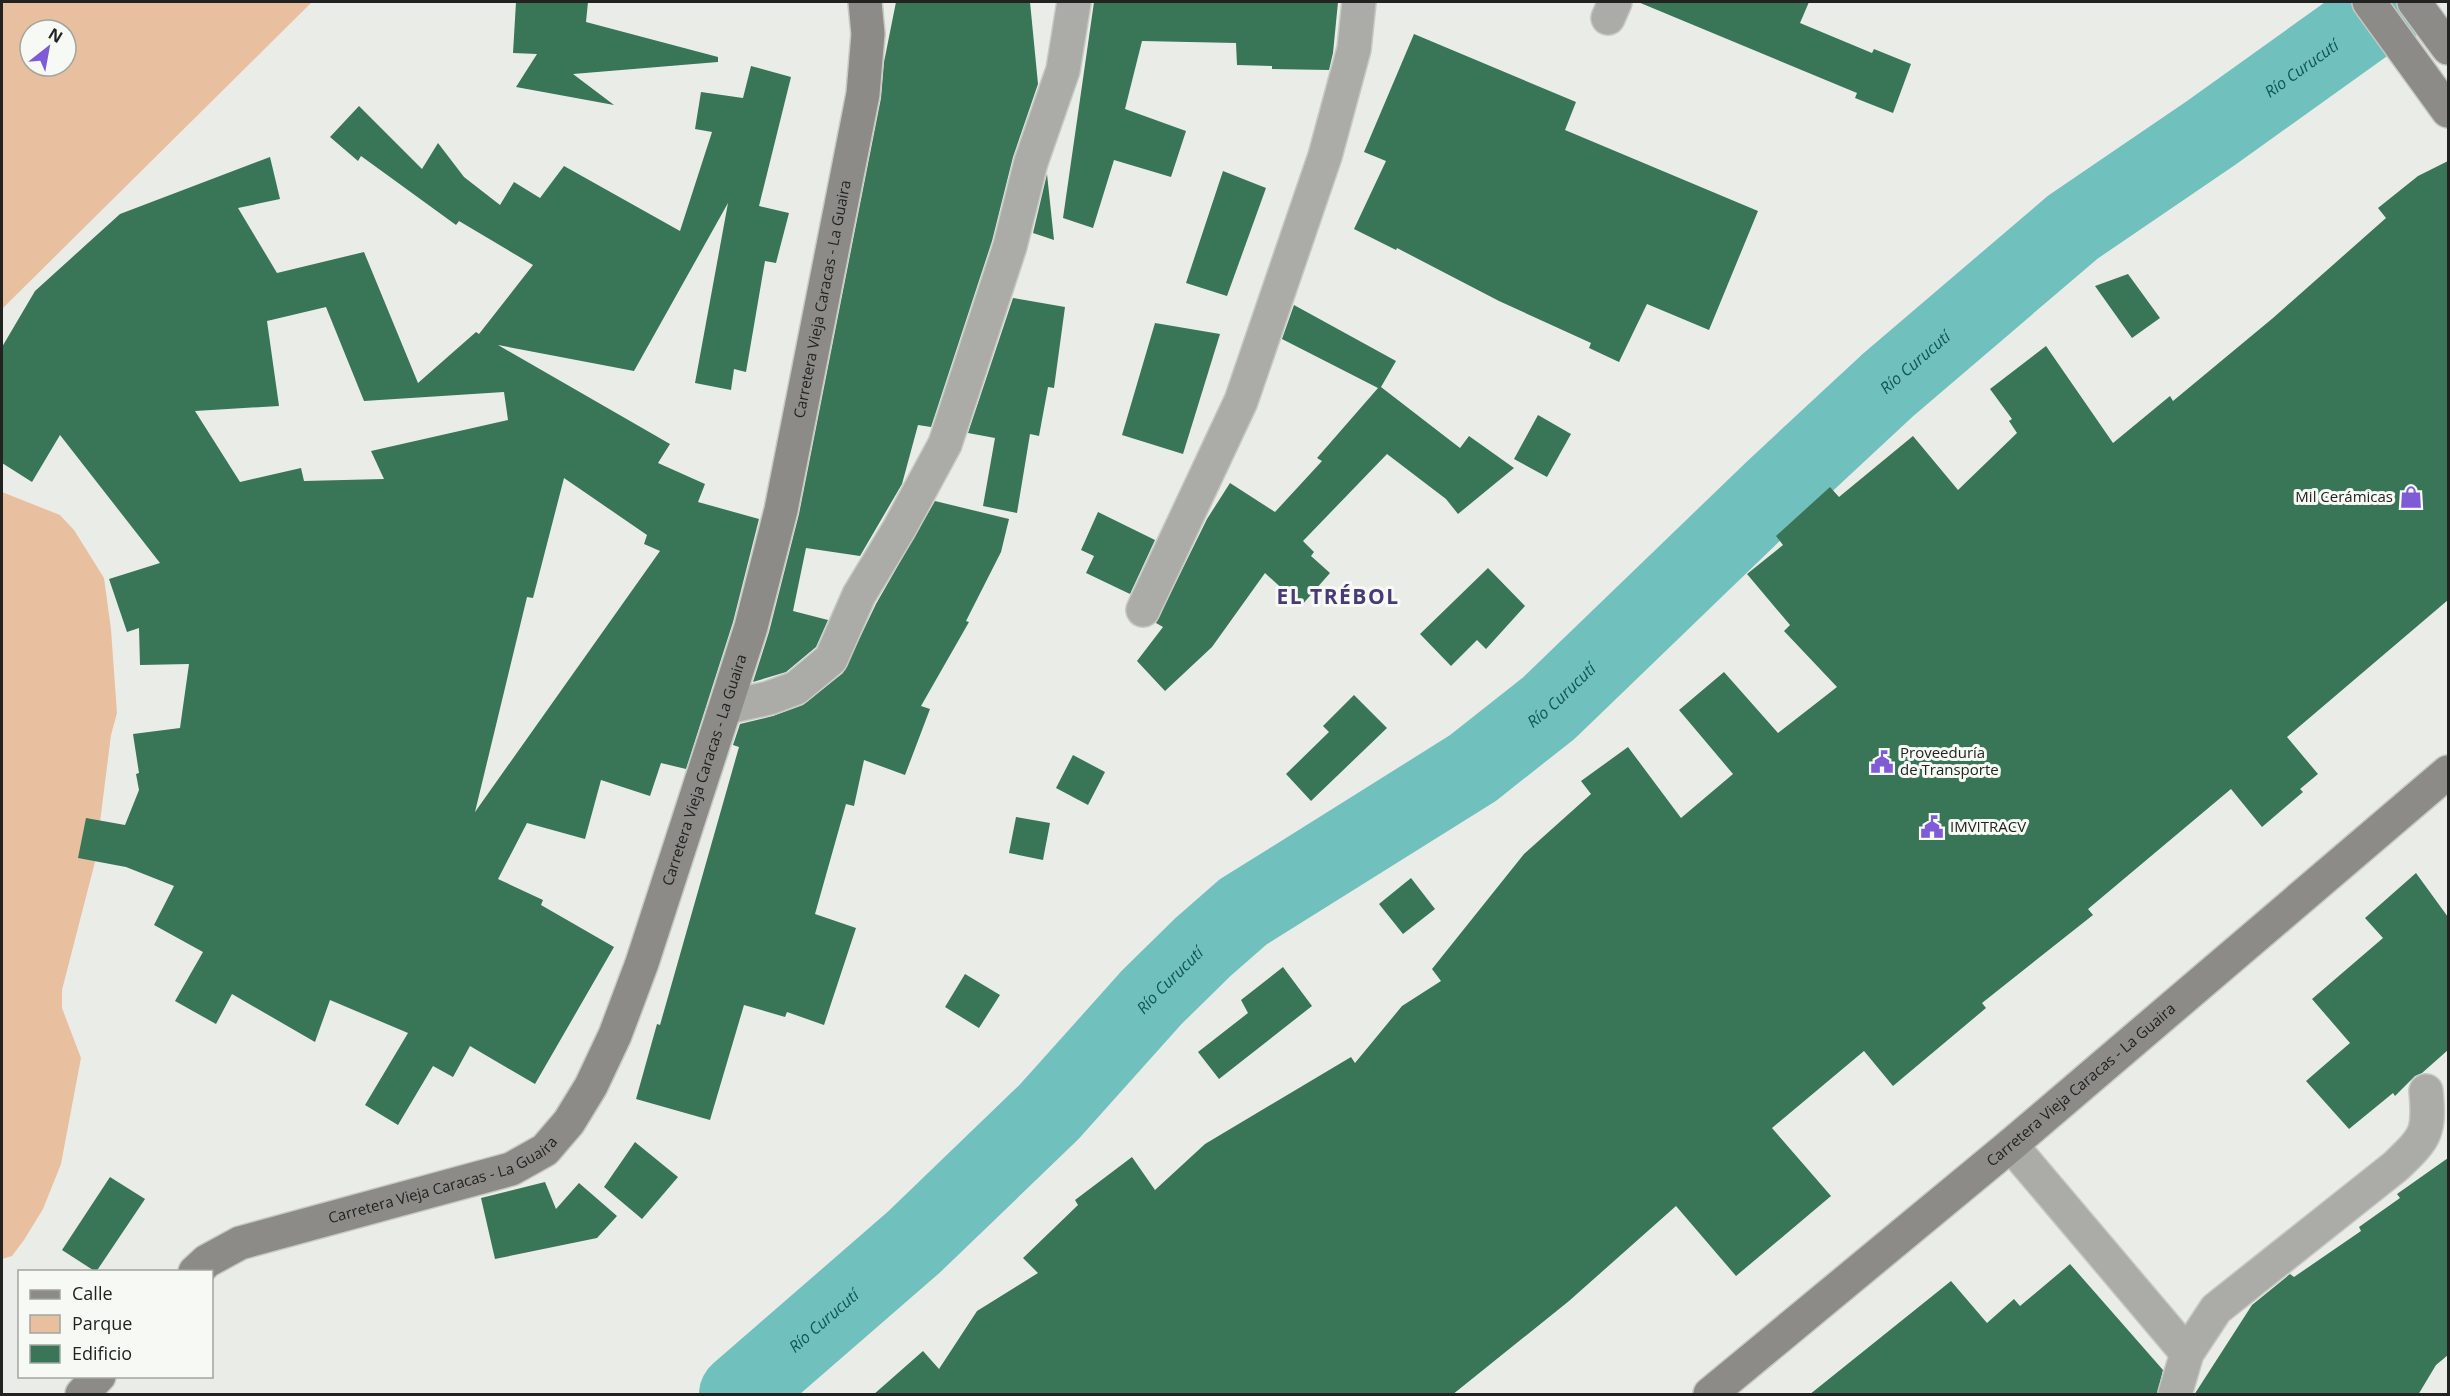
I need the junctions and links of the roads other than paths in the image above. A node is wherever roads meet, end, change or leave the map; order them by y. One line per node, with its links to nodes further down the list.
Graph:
1 (865, 2): 9 (main road, Carretera Vieja Caracas - La Guaira)
2 (1074, 2): 9 (street)
3 (1359, 2): 8 (street)
4 (2369, 2): 7 (main road)
5 (2414, 2): 6 (main road)
6 (2448, 48)
7 (2448, 111)
8 (1143, 610)
9 (723, 714): 13 (main road, Carretera Vieja Caracas - La Guaira)
10 (2446, 780): 12 (main road, Carretera Vieja Caracas - La Guaira)
11 (2426, 1091): 14 (street)
12 (2011, 1145): 14 (street); 17 (main road, Carretera Vieja Caracas - La Guaira)
13 (197, 1270)
14 (2187, 1353): 18 (street)
15 (98, 1378): 16 (main road)
16 (82, 1395)
17 (1710, 1395)
18 (2175, 1395)

